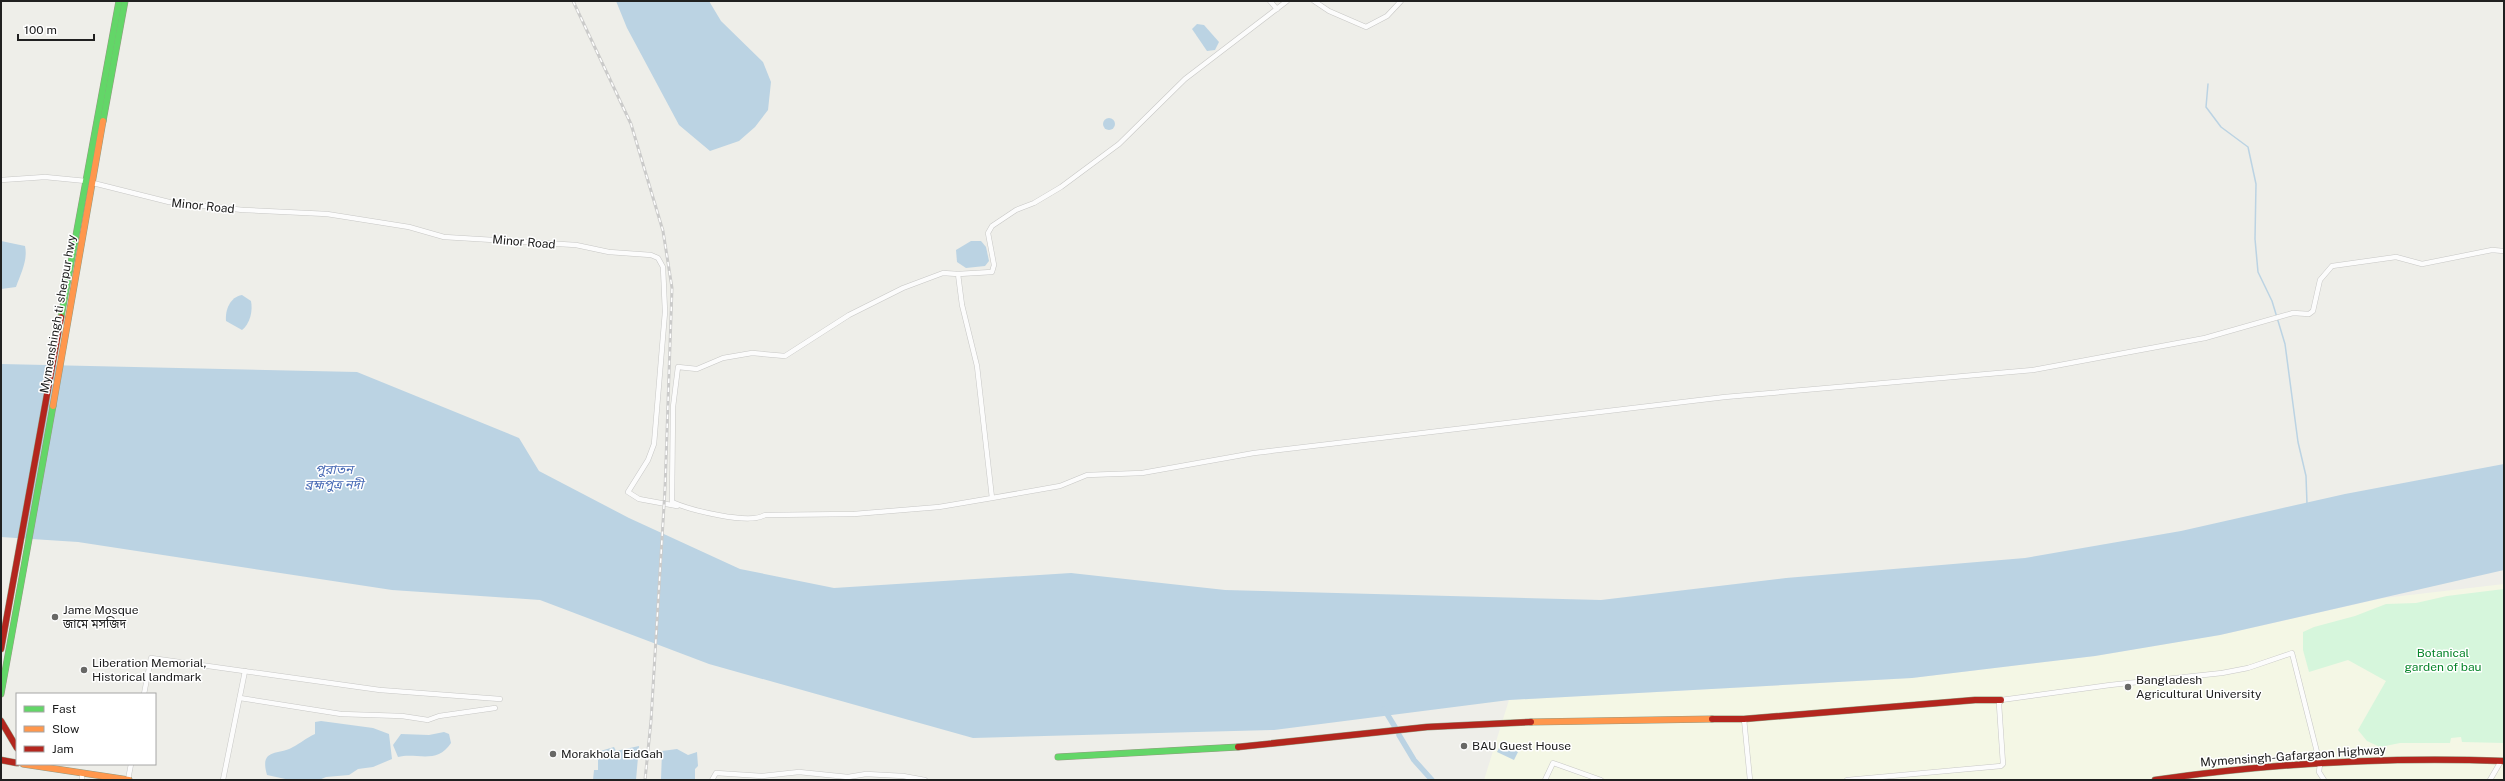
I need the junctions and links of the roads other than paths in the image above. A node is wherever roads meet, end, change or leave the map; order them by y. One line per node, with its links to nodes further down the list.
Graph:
1 (119, 1): 9 (main road, Mymenshingh ti sherpur hwy)
2 (125, 1): 10 (main road, Mymenshingh ti sherpur hwy)
3 (1270, 1): 7 (street)
4 (1287, 1): 7 (street)
5 (1314, 1): 6 (street)
6 (1401, 1)
7 (1278, 9): 13 (street)
8 (1, 180): 9 (street)
9 (86, 181): 11 (main road, Mymenshingh ti sherpur hwy)
10 (93, 183): 11 (main road, Mymenshingh ti sherpur hwy); 15 (street, Minor Road)
11 (88, 195): 16 (main road, Mymenshingh ti sherpur hwy)
12 (2504, 251): 14 (street)
13 (958, 274): 14 (street); 15 (street)
14 (992, 498): 15 (street)
15 (684, 507)
16 (6, 629): 17 (main road); 20 (main road)
17 (1, 649)
18 (245, 671): 19 (street); 21 (street); 22 (street)
19 (144, 693)
20 (1, 694)
21 (240, 698): 24 (street); 40 (street)
22 (500, 699)
23 (2001, 700): 25 (main road); 32 (street); 46 (street)
24 (496, 708)
25 (1744, 718): 28 (main road); 45 (street)
26 (1, 721): 27 (main road)
27 (16, 747)
28 (1058, 757)
29 (1, 760): 31 (main road)
30 (2502, 761): 32 (main road, Mymensingh-Gafargaon Highway); 49 (street)
31 (16, 763)
32 (2320, 764): 47 (main road, Mymensingh-Gafargaon Highway); 48 (street)
33 (29, 765): 36 (main road)
34 (44, 765): 36 (main road)
35 (131, 765): 39 (street)
36 (51, 769): 37 (main road)
37 (82, 773): 38 (street); 39 (main road)
38 (82, 780)
39 (129, 780)
40 (222, 780)
41 (712, 780): 42 (street)
42 (925, 780)
43 (1545, 780): 44 (street)
44 (1601, 780)
45 (1750, 780)
46 (1849, 780)
47 (2155, 780)
48 (2324, 780)
49 (2490, 780)

